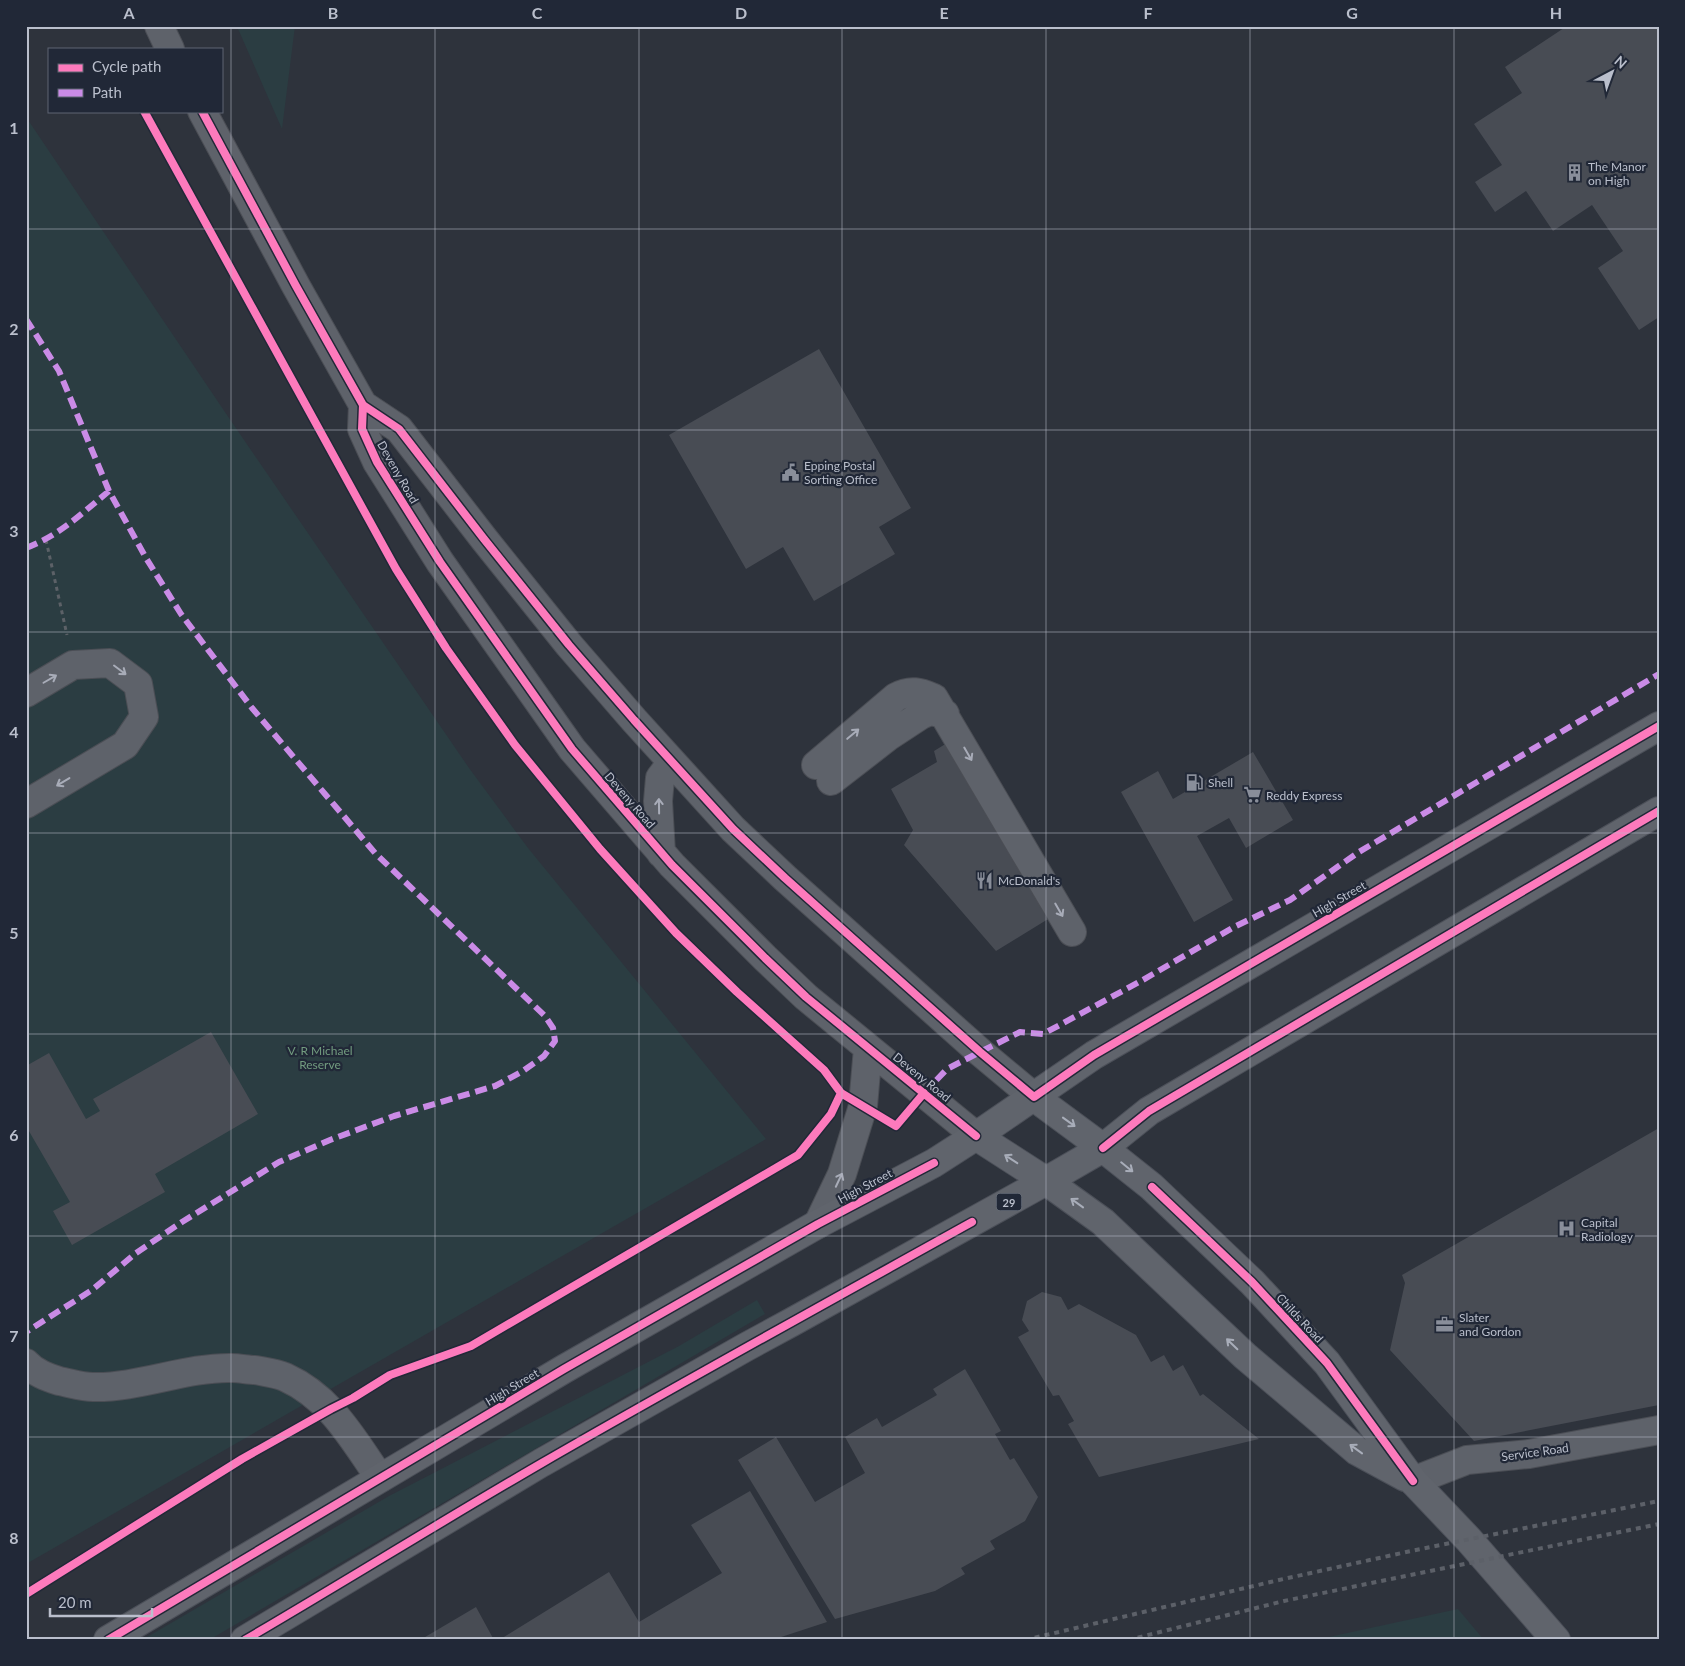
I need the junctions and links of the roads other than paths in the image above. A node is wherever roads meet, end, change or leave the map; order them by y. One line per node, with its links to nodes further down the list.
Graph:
1 (158, 26): 2 (street)
2 (169, 48)
3 (203, 112): 4 (street, Deveny Road)
4 (363, 405): 7 (street, Deveny Road); 11 (street, Deveny Road)
5 (26, 693): 9 (street, one-way to 9)
6 (1659, 726): 14 (main road, High Street)
7 (672, 762): 11 (street, one-way to 7); 14 (street, Deveny Road)
8 (823, 773): 12 (street, one-way to 12)
9 (26, 804)
10 (1659, 811): 16 (main road, 29)
11 (661, 853): 13 (street, Deveny Road)
12 (1072, 932)
13 (868, 1048): 15 (street, Deveny Road); 18 (street, one-way to 13)
14 (1034, 1097): 15 (main road, High Street); 16 (main road, Childs Road, one-way to 16)
15 (976, 1136): 17 (main road, Childs Road, one-way to 15); 18 (main road, High Street)
16 (1103, 1148): 17 (main road, 29); 22 (main road, Childs Road, one-way to 22)
17 (1046, 1181): 22 (main road, Childs Road, one-way to 17); 24 (main road, 29)
18 (818, 1224): 21 (main road, High Street)
19 (26, 1363): 21 (street)
20 (1659, 1430): 22 (street, Service Road)
21 (380, 1478): 23 (main road, High Street)
22 (1413, 1481): 25 (main road, Childs Road)
23 (108, 1640)
24 (245, 1640)
25 (1556, 1640)

